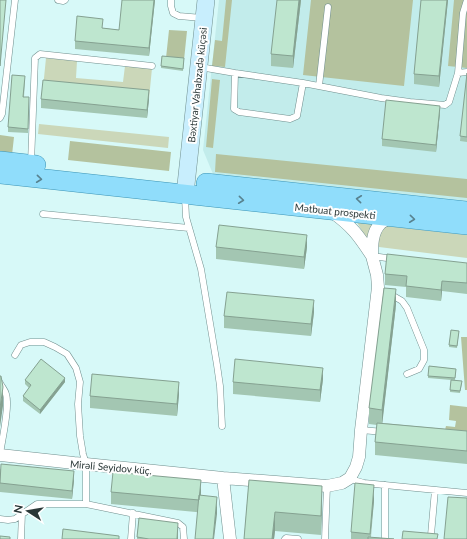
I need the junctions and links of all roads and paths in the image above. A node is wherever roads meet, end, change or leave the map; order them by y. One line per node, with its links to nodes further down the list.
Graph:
1 (16, 0): 12 (lane)
2 (58, 0): 3 (lane)
3 (65, 0)
4 (171, 0): 8 (lane)
5 (206, 0): 8 (street, Bəxtiyar Vahabzadə küçəsi)
6 (467, 0): 15 (lane)
7 (328, 7): 17 (lane)
8 (204, 19): 10 (street, Bəxtiyar Vahabzadə küçəsi)
9 (152, 66): 20 (lane)
10 (198, 66): 14 (lane); 22 (street, Bəxtiyar Vahabzadə küçəsi)
11 (0, 70): 12 (lane)
12 (7, 71): 18 (lane)
13 (467, 72): 15 (lane)
14 (235, 73): 16 (lane); 16 (lane)
15 (458, 73): 17 (lane)
16 (303, 83): 17 (lane)
17 (319, 86)
18 (0, 118)
19 (0, 161): 20 (main road, Mətbuat prospekti)
20 (31, 164): 22 (main road, Mətbuat prospekti)
21 (0, 174): 22 (main road, Mətbuat prospekti, one-way to 22)
22 (186, 185): 23 (main road, Mətbuat prospekti, one-way to 23); 24 (main road, Mətbuat prospekti, one-way to 22); 28 (lane)
23 (330, 210): 26 (main road, Mətbuat prospekti); 29 (street)
24 (467, 211)
25 (43, 214): 28 (lane)
26 (391, 217): 27 (main road, Mətbuat prospekti, one-way to 27); 29 (street)
27 (467, 225)
28 (189, 228): 35 (lane)
29 (372, 256): 30 (lane); 31 (street)
30 (404, 260)
31 (378, 288): 33 (lane); 36 (street)
32 (15, 355): 39 (lane)
33 (407, 374)
34 (0, 383): 38 (lane)
35 (222, 426)
36 (361, 430): 37 (lane); 41 (street)
37 (391, 433)
38 (0, 454): 39 (street, Mirəli Seyidov küç.)
39 (86, 464): 40 (street, Mirəli Seyidov küç.); 46 (lane)
40 (222, 478): 43 (street, Mirəli Seyidov küç.); 53 (street)
41 (350, 478): 42 (lane); 43 (street)
42 (385, 485): 44 (lane); 57 (lane)
43 (327, 486): 56 (lane)
44 (435, 490): 45 (lane); 58 (lane)
45 (467, 493)
46 (86, 504): 47 (lane); 48 (lane)
47 (22, 513): 49 (lane); 50 (lane)
48 (133, 513): 51 (lane); 52 (lane)
49 (0, 520)
50 (21, 539)
51 (130, 539)
52 (184, 539)
53 (230, 539)
54 (285, 539): 55 (lane)
55 (298, 539)
56 (324, 539)
57 (385, 539)
58 (430, 539)

